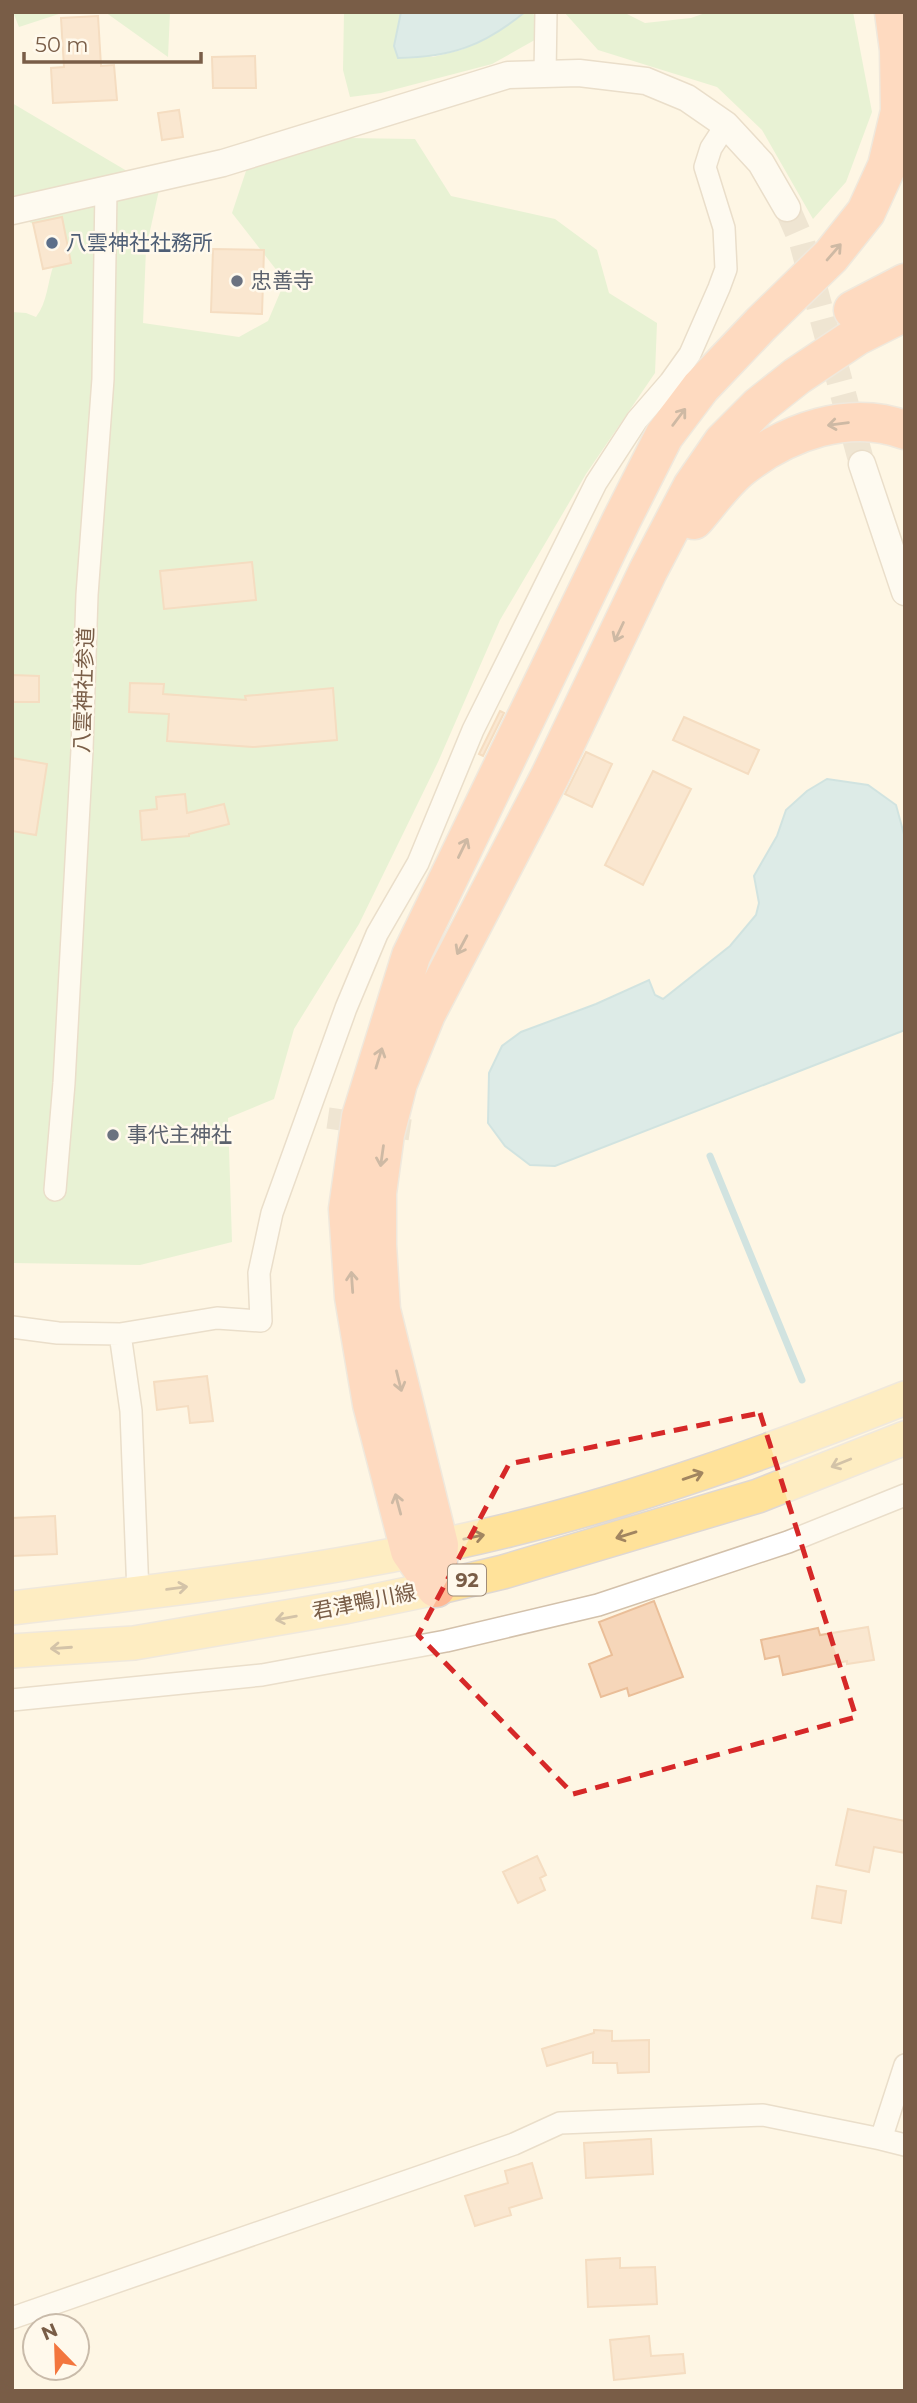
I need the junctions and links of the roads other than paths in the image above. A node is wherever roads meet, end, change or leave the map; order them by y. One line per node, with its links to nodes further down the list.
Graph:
1 (546, 12): 3 (street)
2 (894, 12): 12 (highway, one-way to 2)
3 (545, 74): 4 (street); 5 (street)
4 (726, 125): 6 (street); 17 (street)
5 (106, 190): 7 (street); 15 (street, 八雲神社参道)
6 (787, 208)
7 (12, 211)
8 (905, 283): 12 (highway)
9 (905, 312): 13 (highway)
10 (905, 430): 13 (highway, one-way to 13)
11 (862, 464): 14 (street)
12 (622, 519): 21 (highway, one-way to 12)
13 (648, 570): 21 (highway, one-way to 21)
14 (905, 592)
15 (55, 1190)
16 (12, 1327): 17 (street)
17 (120, 1334): 23 (street)
18 (905, 1398): 21 (main road, 君津鴨川線 / 92, one-way to 18)
19 (905, 1438): 22 (main road, 君津鴨川線 / 92, one-way to 22)
20 (905, 1495): 26 (street)
21 (425, 1548): 22 (highway); 23 (main road, 君津鴨川線 / 92, one-way to 21)
22 (436, 1588): 25 (main road, 君津鴨川線 / 92, one-way to 25)
23 (138, 1594): 24 (main road, 君津鴨川線 / 92)
24 (12, 1608)
25 (12, 1651)
26 (12, 1700)
27 (905, 2065): 28 (street)
28 (881, 2138): 29 (street); 30 (street)
29 (905, 2146)
30 (12, 2318)

